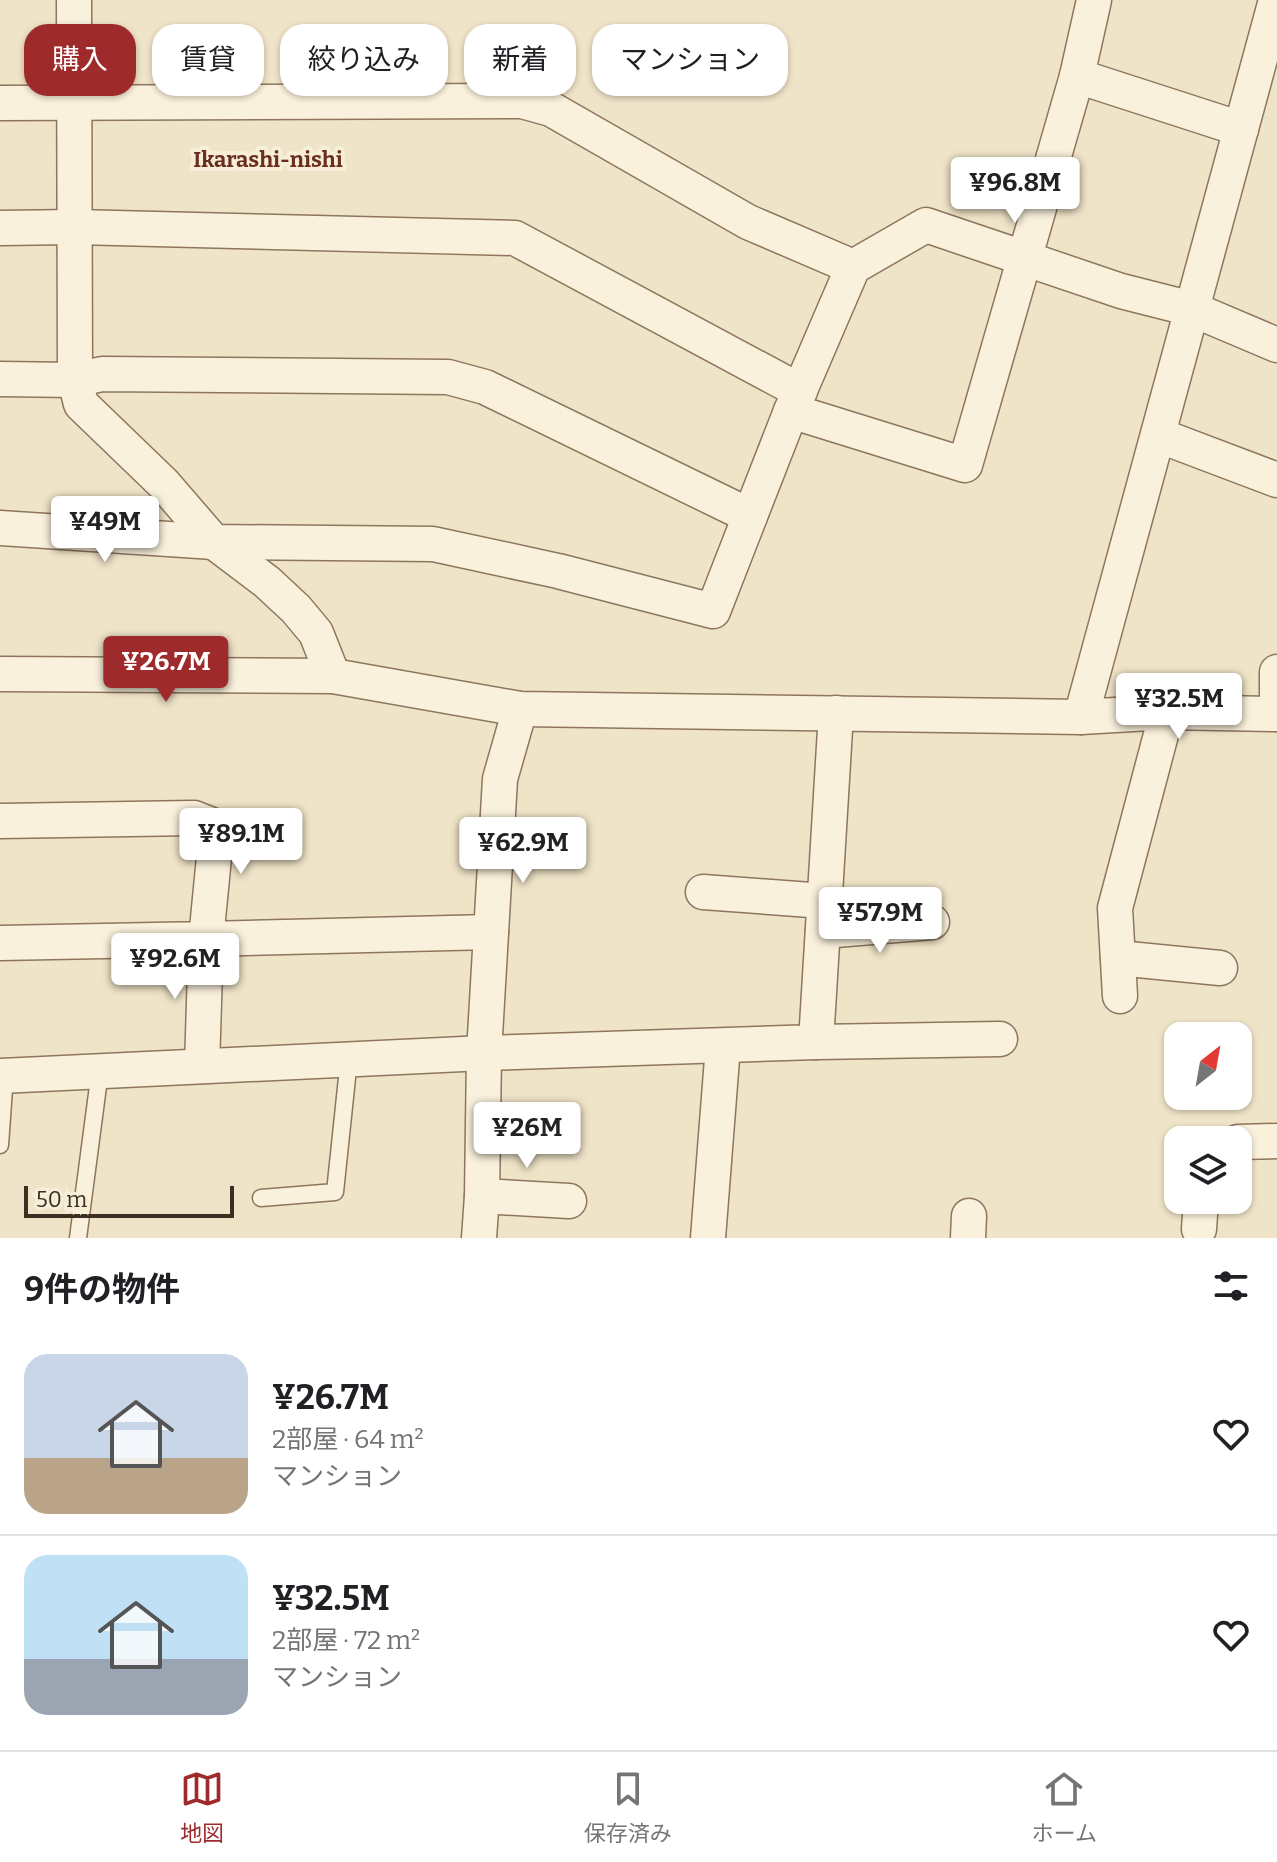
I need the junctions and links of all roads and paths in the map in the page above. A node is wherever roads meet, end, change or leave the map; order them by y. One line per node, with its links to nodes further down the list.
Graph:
1 (74, 0): 6 (street)
2 (1094, 0): 4 (street)
3 (1276, 0): 7 (street)
4 (1077, 76): 7 (street); 10 (street)
5 (0, 103): 6 (street)
6 (74, 103): 8 (street); 11 (street)
7 (1241, 129): 12 (street)
8 (75, 227): 9 (street); 15 (street); 16 (street)
9 (0, 228)
10 (1025, 259): 11 (street); 12 (street); 16 (street)
11 (853, 267): 16 (street)
12 (1192, 309): 13 (street); 17 (street)
13 (1277, 345)
14 (0, 379): 15 (street)
15 (75, 380): 19 (street); 21 (street)
16 (796, 401): 19 (street)
17 (1158, 435): 18 (street); 29 (street)
18 (1277, 480)
19 (750, 516): 21 (street)
20 (0, 528): 21 (street)
21 (214, 542): 24 (street)
22 (1277, 672): 28 (street)
23 (0, 674): 24 (street)
24 (333, 676): 25 (street)
25 (520, 709): 27 (street); 34 (street)
26 (1167, 712): 28 (street); 29 (street); 37 (street)
27 (836, 713): 29 (street); 32 (street)
28 (1277, 714)
29 (1081, 717)
30 (0, 821): 35 (street)
31 (703, 892): 32 (street)
32 (823, 916): 33 (street); 41 (street)
33 (932, 922)
34 (491, 932): 35 (street); 43 (street)
35 (206, 939): 36 (street); 45 (street)
36 (0, 943)
37 (1118, 958): 38 (street); 39 (street)
38 (1220, 968)
39 (1120, 996)
40 (1000, 1039): 41 (street)
41 (816, 1042): 42 (street)
42 (723, 1046): 43 (street); 56 (street)
43 (484, 1053): 44 (street); 51 (street)
44 (349, 1059): 45 (street); 52 (lane)
45 (202, 1066): 46 (street)
46 (100, 1071): 47 (street); 54 (lane)
47 (3, 1076): 50 (lane)
48 (1277, 1141): 49 (street)
49 (1252, 1142)
50 (0, 1145)
51 (482, 1196): 53 (street); 55 (street)
52 (261, 1198)
53 (569, 1201)
54 (78, 1238)
55 (479, 1238)
56 (708, 1238)

